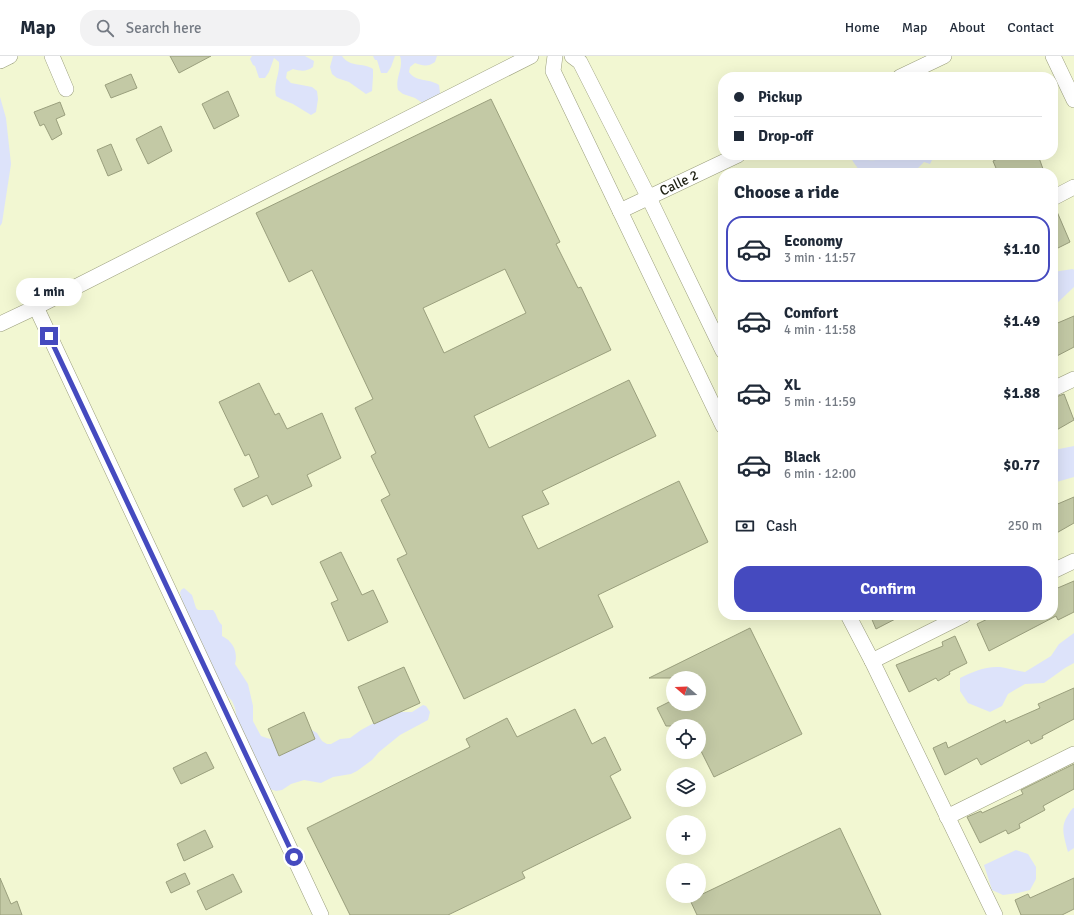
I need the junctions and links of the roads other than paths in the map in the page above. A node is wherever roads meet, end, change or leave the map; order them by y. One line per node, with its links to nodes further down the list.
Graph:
1 (10, 56): 8 (street)
2 (52, 56): 10 (street)
3 (531, 56): 17 (street)
4 (555, 56): 16 (street)
5 (944, 56): 9 (street)
6 (1053, 56): 11 (street)
7 (581, 58): 15 (street)
8 (0, 60)
9 (910, 72)
10 (66, 89)
11 (1074, 100)
12 (728, 160): 15 (street, Calle 2)
13 (1074, 187): 14 (street)
14 (1058, 195)
15 (649, 198): 16 (street, Calle 2); 19 (street)
16 (620, 211): 22 (street)
17 (36, 307): 18 (street); 30 (street)
18 (0, 324)
19 (718, 341)
20 (1074, 379): 21 (street)
21 (1058, 387)
22 (718, 416)
23 (1074, 561): 24 (street)
24 (1058, 569)
25 (851, 620): 27 (street)
26 (954, 620): 27 (street)
27 (872, 661): 29 (street)
28 (1074, 754): 29 (street)
29 (947, 817): 31 (street)
30 (321, 915)
31 (995, 915)

